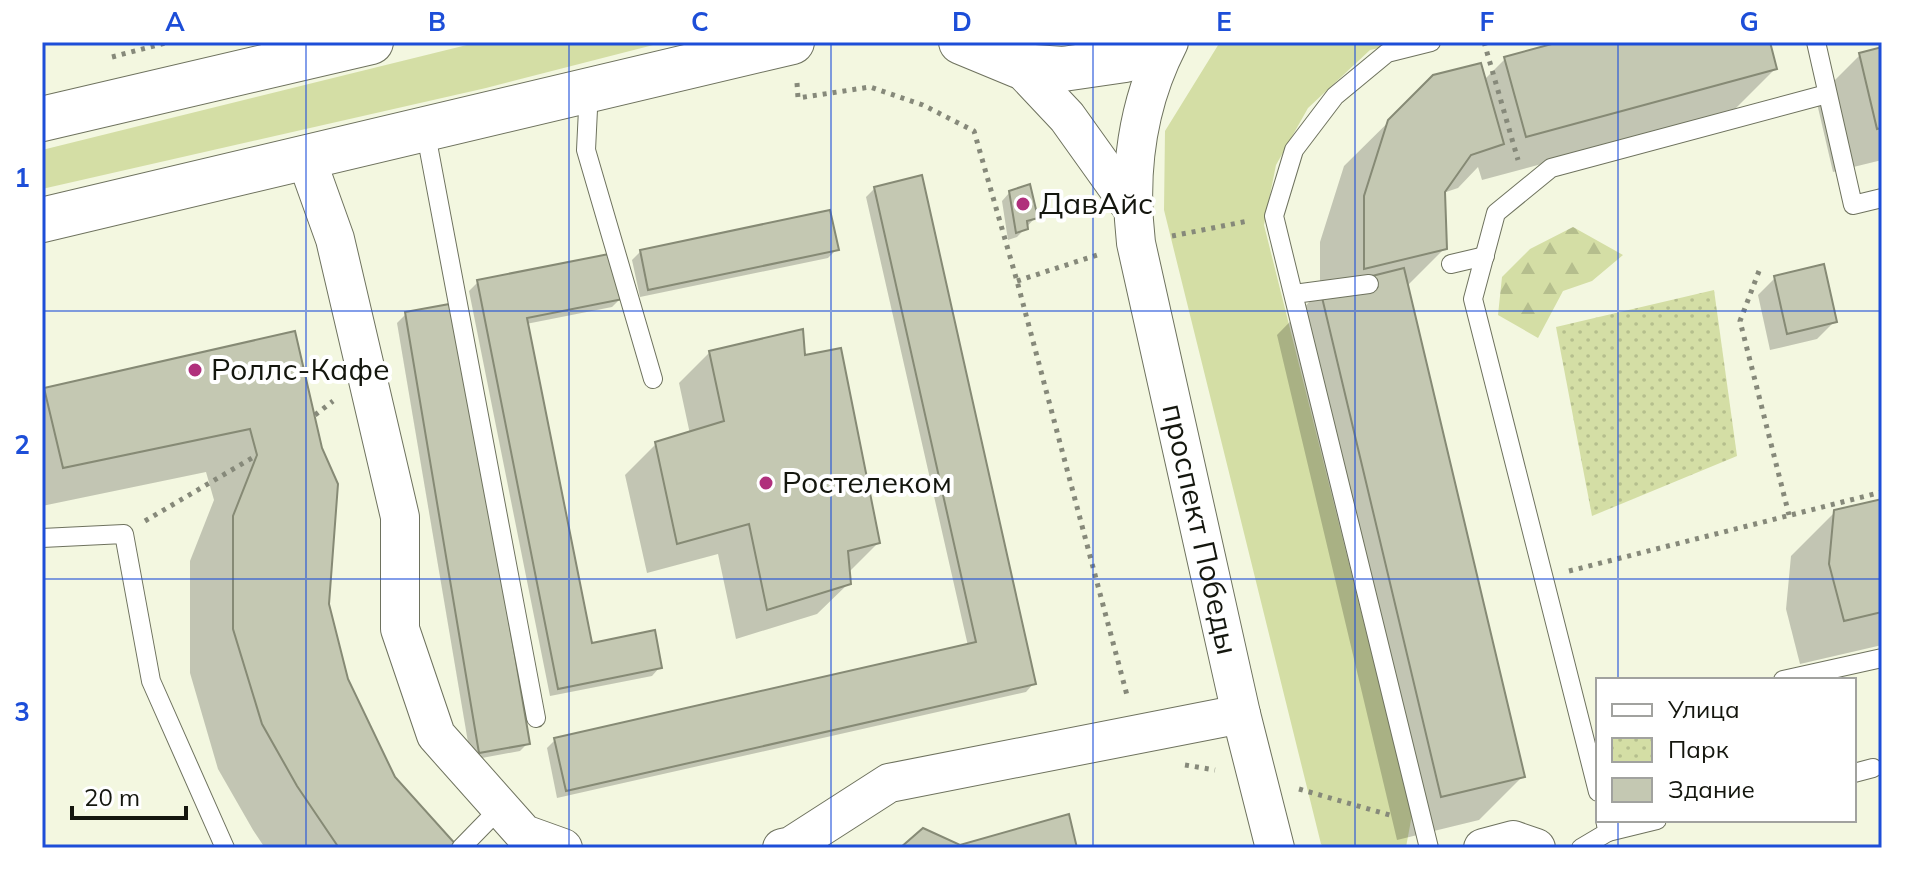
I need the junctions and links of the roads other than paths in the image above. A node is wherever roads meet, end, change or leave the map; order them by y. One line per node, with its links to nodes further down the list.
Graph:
1 (371, 42): 11 (street)
2 (961, 42): 8 (street)
3 (1156, 42): 8 (street)
4 (1169, 42): 15 (street, проспект Победы)
5 (1431, 42): 20 (lane)
6 (1816, 42): 10 (lane)
7 (794, 56): 9 (street)
8 (1019, 66): 15 (street)
9 (589, 89): 12 (street); 21 (lane)
10 (1827, 94): 14 (lane); 17 (lane)
11 (42, 119)
12 (425, 129): 13 (street); 26 (lane)
13 (306, 158): 16 (street); 31 (street)
14 (1882, 198)
15 (1132, 208): 25 (street, проспект Победы)
16 (42, 220)
17 (1485, 256): 18 (lane); 27 (lane)
18 (1451, 264)
19 (1369, 284): 20 (lane)
20 (1294, 294): 39 (lane)
21 (653, 379)
22 (42, 538): 34 (lane)
23 (1882, 658): 24 (lane)
24 (1792, 678)
25 (1241, 714): 37 (street); 38 (street, проспект Победы)
26 (536, 718)
27 (1591, 735): 30 (lane)
28 (1873, 768): 29 (lane)
29 (1856, 772)
30 (1596, 776)
31 (500, 808): 35 (lane); 36 (street)
32 (1640, 822): 33 (lane)
33 (1607, 826): 42 (lane)
34 (225, 848)
35 (461, 848)
36 (563, 848)
37 (782, 848)
38 (1275, 848)
39 (1429, 848)
40 (1483, 848): 41 (street)
41 (1536, 848)
42 (1581, 848)

